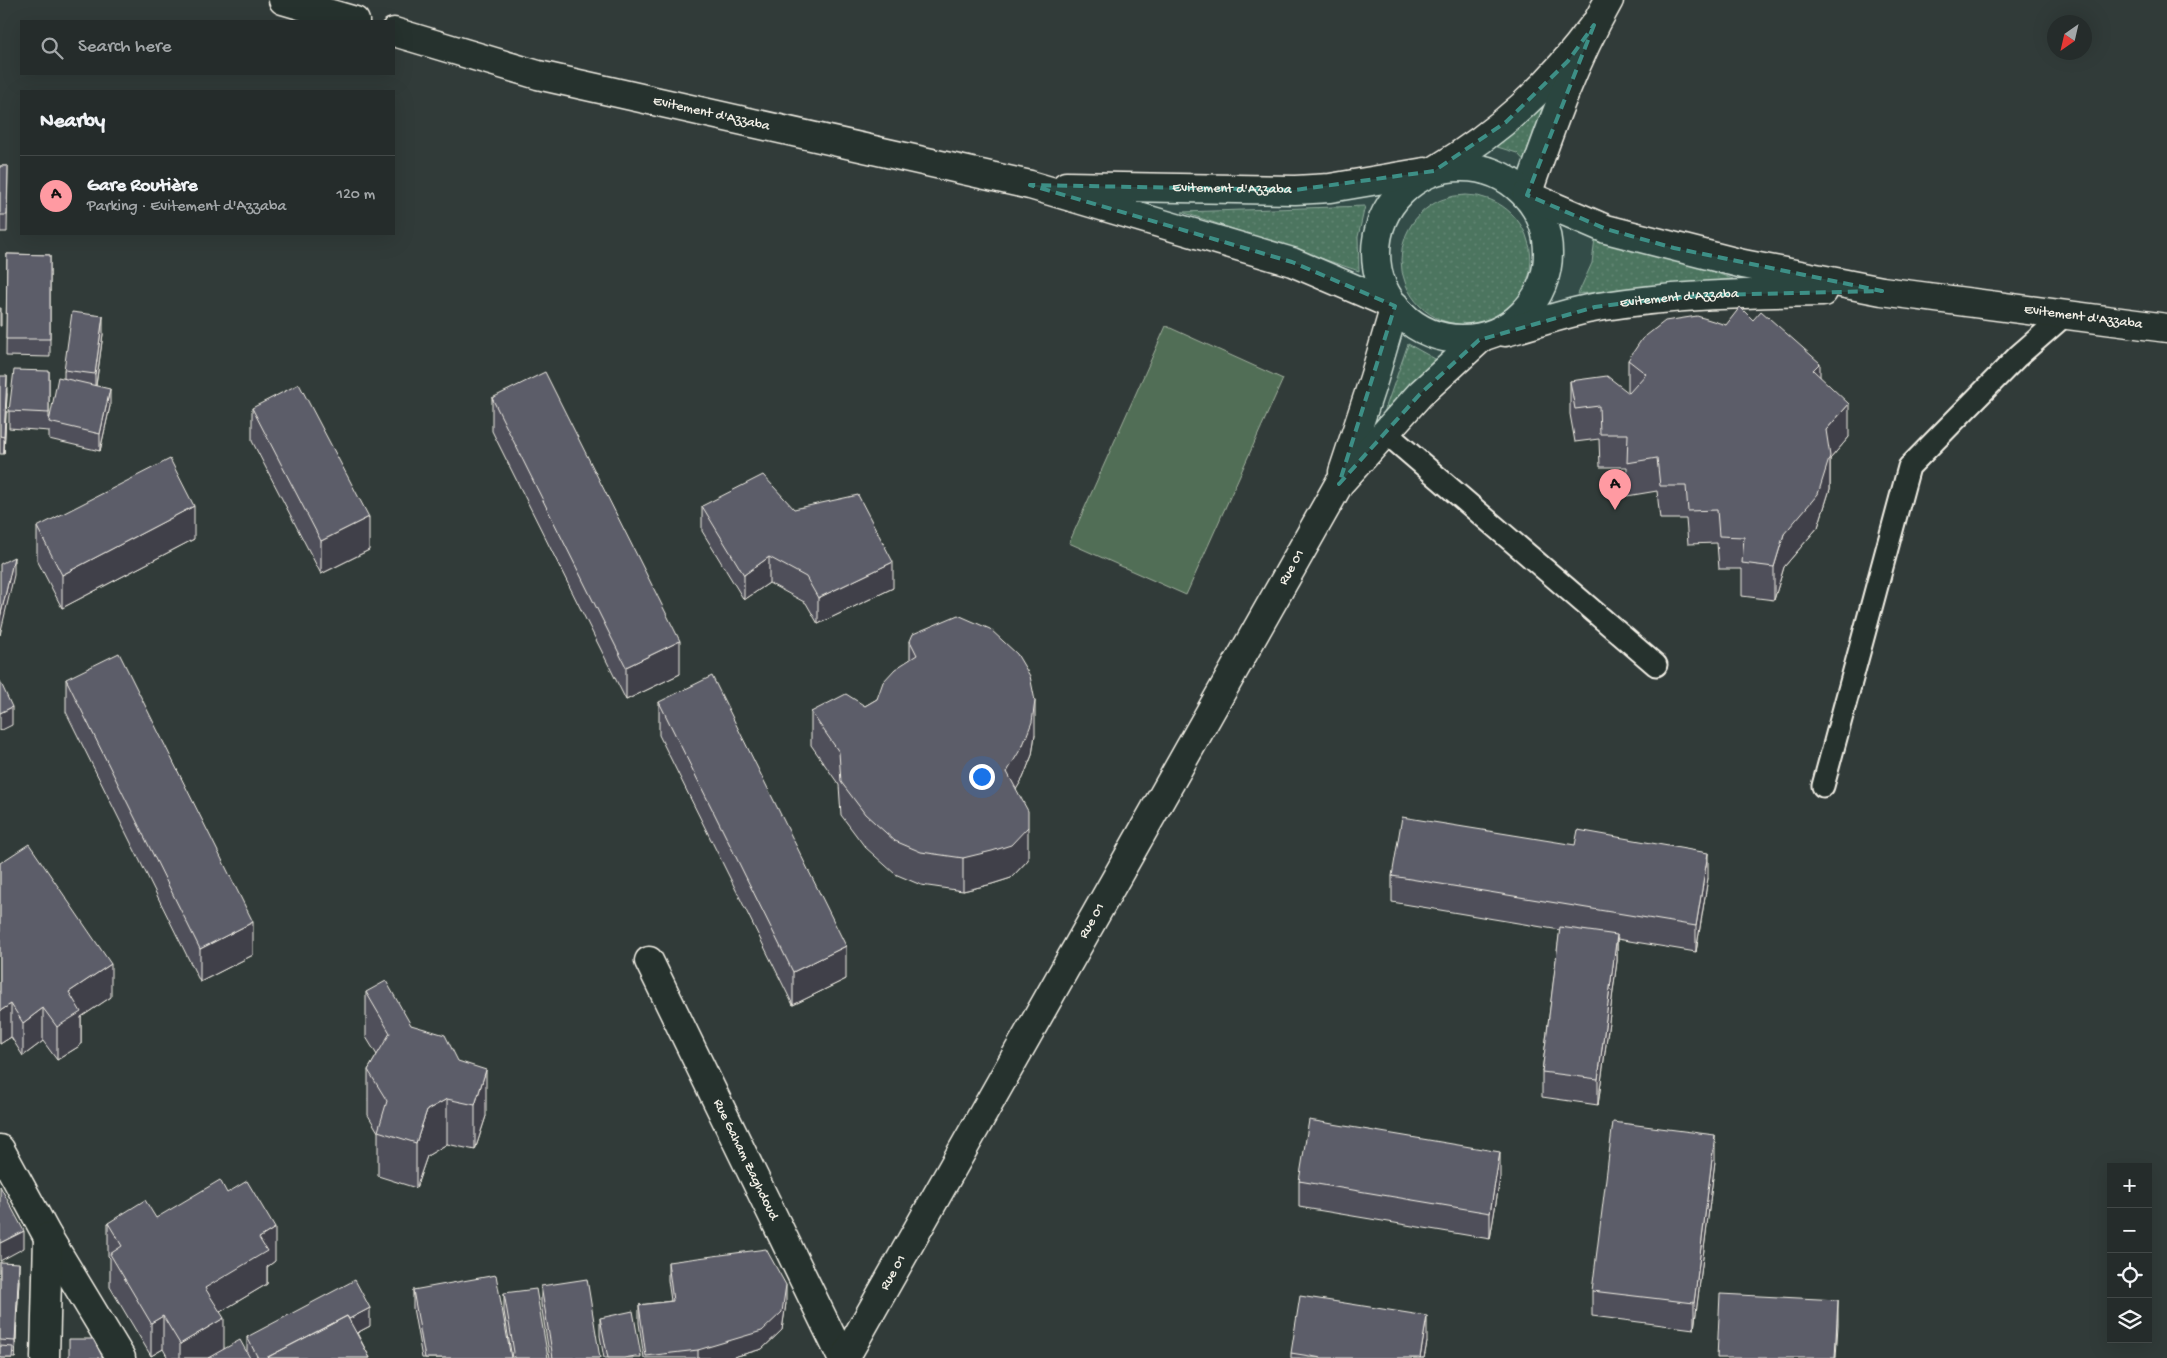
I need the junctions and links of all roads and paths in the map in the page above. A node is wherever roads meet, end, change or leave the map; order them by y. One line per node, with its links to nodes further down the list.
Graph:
1 (284, 0): 3 (main road)
2 (1609, 0): 4 (main road)
3 (352, 20)
4 (1594, 25): 6 (main road); 8 (main road)
5 (395, 32): 7 (main road, Evitement d'Azzaba)
6 (1434, 171): 7 (main road, Evitement d'Azzaba); 8 (main road); 10 (main road)
7 (1030, 185): 10 (main road, Evitement d'Azzaba)
8 (1527, 195): 9 (main road, Evitement d'Azzaba); 13 (main road)
9 (1882, 291): 11 (main road, Evitement d'Azzaba); 13 (main road, Evitement d'Azzaba)
10 (1394, 306): 13 (main road); 15 (main road)
11 (2066, 314): 12 (main road, Evitement d'Azzaba); 17 (lane)
12 (2167, 328)
13 (1479, 340): 14 (main road)
14 (1385, 432): 15 (main road); 16 (lane)
15 (1339, 484): 23 (main road, Rue 01)
16 (1656, 665)
17 (1823, 786)
18 (649, 961): 23 (main road, Rue Gaham Zaghdoud)
19 (0, 1150): 20 (main road)
20 (48, 1237): 21 (main road); 22 (main road)
21 (45, 1358)
22 (121, 1358)
23 (844, 1358)

